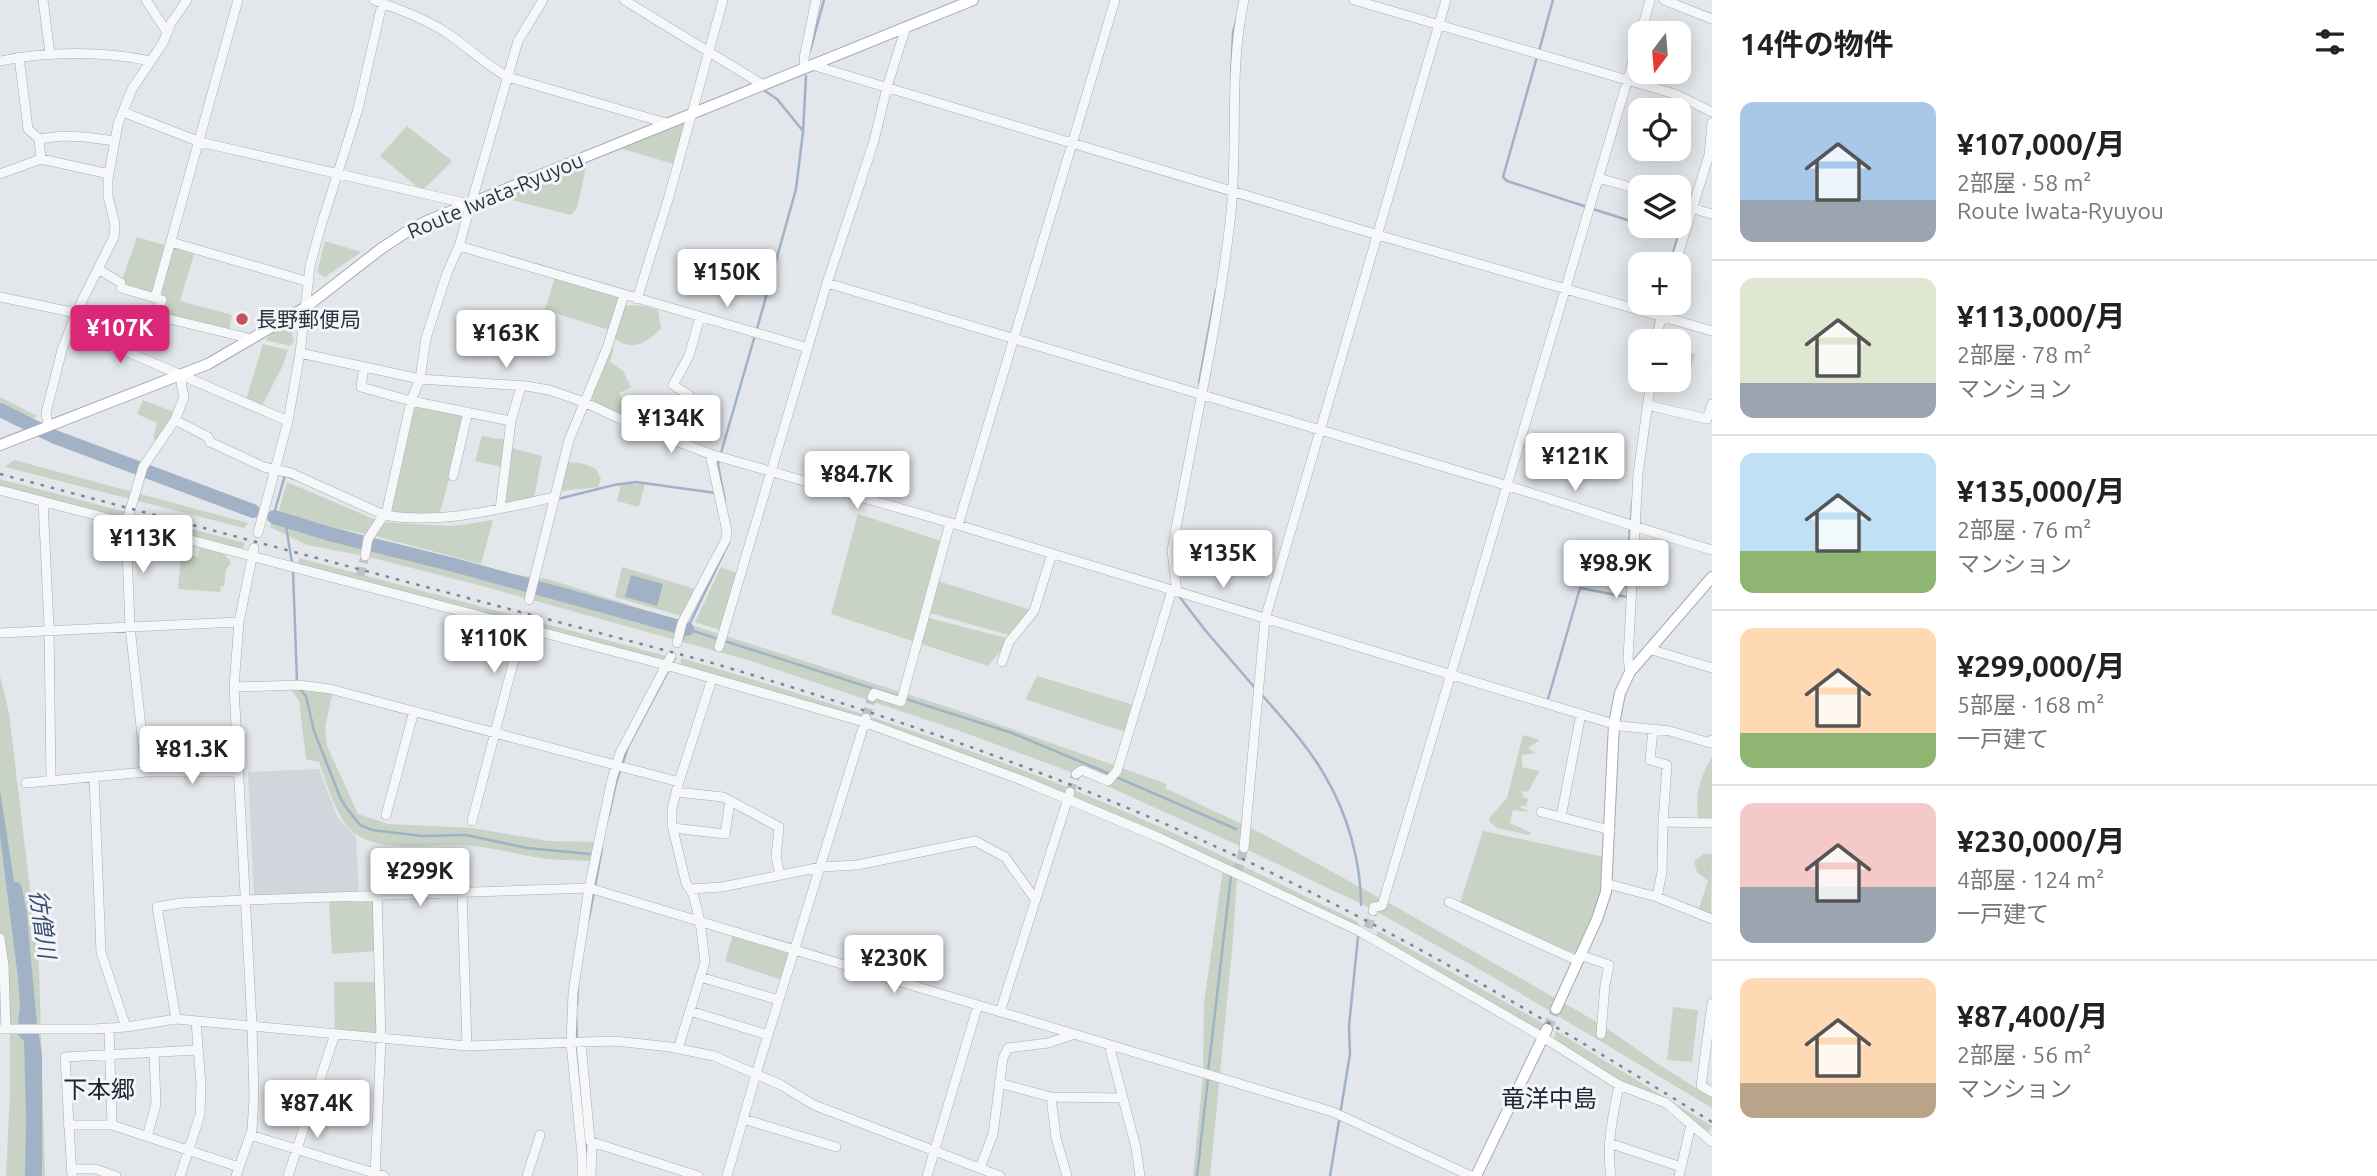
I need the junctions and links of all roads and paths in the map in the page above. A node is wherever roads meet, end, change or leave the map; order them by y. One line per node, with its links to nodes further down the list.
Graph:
1 (43, 0): 24 (street)
2 (146, 0): 22 (street)
3 (187, 0): 22 (street)
4 (238, 0): 41 (street)
5 (543, 0): 29 (street)
6 (624, 0): 23 (street)
7 (723, 0): 23 (street)
8 (816, 0): 28 (street)
9 (973, 0): 17 (main road, Route Iwata-Ryuyou)
10 (1115, 0): 42 (street)
11 (1244, 0): 49 (street)
12 (1354, 0): 20 (street)
13 (1446, 0): 20 (street)
14 (1650, 0): 19 (street)
15 (1664, 0): 18 (street)
16 (380, 1): 29 (street); 46 (street)
17 (947, 6): 21 (main road, Route Iwata-Ryuyou)
18 (1712, 19)
19 (1644, 21)
20 (1439, 25): 31 (street); 53 (street)
21 (906, 27): 28 (main road, Route Iwata-Ryuyou); 33 (street)
22 (167, 32): 27 (street)
23 (709, 52): 32 (street); 36 (street)
24 (50, 54): 25 (street); 27 (street)
25 (19, 57): 26 (street); 39 (street)
26 (0, 61)
27 (151, 61): 34 (street)
28 (808, 66): 32 (main road, Route Iwata-Ryuyou); 33 (street)
29 (508, 77): 37 (street); 50 (street)
30 (1628, 77): 31 (street)
31 (1627, 80): 35 (street); 47 (street)
32 (763, 85): 36 (main road, Route Iwata-Ryuyou)
33 (887, 87): 42 (street); 59 (street)
34 (123, 112): 40 (street); 41 (street)
35 (1712, 112)
36 (691, 114): 37 (main road, Route Iwata-Ryuyou); 64 (street)
37 (666, 123): 50 (main road, Route Iwata-Ryuyou)
38 (1712, 123): 51 (street)
39 (39, 139): 40 (street); 43 (street)
40 (115, 141): 45 (street)
41 (200, 142): 46 (street); 54 (street)
42 (1073, 144): 49 (street); 73 (street)
43 (41, 159): 44 (street); 45 (street)
44 (0, 174)
45 (109, 174): 57 (street)
46 (337, 175): 50 (street); 58 (street)
47 (1598, 178): 48 (street); 60 (street)
48 (1628, 187)
49 (1233, 192): 53 (street); 81 (street)
50 (469, 204): 55 (street); 65 (main road, Route Iwata-Ryuyou)
51 (1692, 207): 52 (street); 56 (street)
52 (1712, 214)
53 (1378, 235): 60 (street); 91 (street)
54 (171, 242): 58 (street); 63 (street)
55 (459, 246): 61 (street); 78 (street)
56 (1679, 252)
57 (98, 269): 63 (street); 66 (street)
58 (309, 282): 65 (street)
59 (827, 283): 73 (street); 74 (street)
60 (1566, 289): 68 (street); 98 (street)
61 (624, 295): 64 (street); 83 (street)
62 (0, 297): 66 (street)
63 (155, 298): 72 (street)
64 (638, 299): 67 (street)
65 (306, 307): 72 (main road, Route Iwata-Ryuyou); 75 (street)
66 (76, 313): 71 (street)
67 (700, 317): 74 (street); 92 (street)
68 (1660, 317): 69 (street); 70 (street)
69 (1658, 329)
70 (1712, 331)
71 (68, 334): 77 (street); 90 (street)
72 (252, 339): 77 (main road, Route Iwata-Ryuyou)
73 (1013, 340): 81 (street); 105 (street)
74 (808, 348): 96 (street)
75 (300, 353): 76 (street); 88 (street)
76 (364, 367): 78 (street); 82 (street)
77 (180, 376): 87 (street); 88 (street); 90 (main road, Route Iwata-Ryuyou)
78 (420, 379): 79 (street); 82 (street)
79 (521, 386): 83 (street); 89 (street)
80 (1649, 392): 85 (street)
81 (1200, 396): 91 (street); 113 (street)
82 (411, 401): 86 (street); 103 (street)
83 (584, 401): 92 (street); 100 (street)
84 (1712, 404): 85 (street)
85 (1647, 405): 106 (street)
86 (468, 412): 89 (street); 97 (street)
87 (175, 420): 95 (street); 104 (street)
88 (288, 421): 95 (street)
89 (511, 421): 102 (street)
90 (48, 426): 93 (main road, Route Iwata-Ryuyou)
91 (1320, 431): 98 (street); 115 (street)
92 (672, 440): 94 (street)
93 (0, 445)
94 (710, 454): 96 (street); 121 (street)
95 (276, 469): 103 (street); 107 (street)
96 (772, 471): 105 (street); 122 (street)
97 (453, 476)
98 (1507, 486): 106 (street); 128 (street)
99 (0, 490): 101 (street)
100 (555, 497): 102 (street); 114 (street)
101 (43, 501): 104 (street); 119 (street)
102 (500, 509): 103 (street)
103 (384, 515): 111 (street)
104 (126, 524): 109 (street); 118 (street)
105 (954, 524): 110 (street); 131 (street)
106 (1634, 528): 108 (street); 127 (street)
107 (258, 533)
108 (1712, 550)
109 (254, 552): 116 (street); 117 (street)
110 (1052, 554): 113 (street); 125 (street)
111 (365, 556)
112 (1712, 577): 123 (main road)
113 (1174, 591): 115 (street); 142 (street)
114 (529, 600)
115 (1265, 619): 128 (street); 158 (street)
116 (524, 621): 124 (street); 137 (street)
117 (239, 622): 118 (street); 130 (street)
118 (130, 627): 119 (street); 140 (street)
119 (48, 632): 120 (street); 144 (street)
120 (0, 633)
121 (677, 643)
122 (719, 647)
123 (1649, 649): 126 (street); 127 (main road)
124 (668, 661): 129 (street); 139 (street)
125 (1002, 662)
126 (1712, 668)
127 (1630, 672): 135 (main road)
128 (1451, 674): 133 (street); 170 (street)
129 (712, 679): 134 (street); 145 (street)
130 (234, 687): 132 (street); 141 (street)
131 (873, 697)
132 (414, 711): 137 (street); 151 (street)
133 (1581, 714): 135 (street); 152 (street)
134 (865, 719): 148 (street); 159 (street)
135 (1614, 724): 136 (street); 157 (main road)
136 (1653, 729): 138 (street); 154 (street)
137 (495, 732): 139 (street); 153 (street)
138 (1712, 740)
139 (616, 765): 145 (street); 162 (street)
140 (146, 772): 141 (street); 143 (street)
141 (239, 772): 167 (street)
142 (1076, 774)
143 (94, 777): 144 (street); 186 (street)
144 (51, 780): 146 (street)
145 (679, 782): 147 (street)
146 (26, 783)
147 (676, 792): 149 (street); 156 (street)
148 (1068, 796): 168 (street); 191 (street)
149 (730, 801): 156 (street); 160 (street)
150 (1541, 812): 152 (street)
151 (386, 814)
152 (1561, 817): 157 (street)
153 (472, 821)
154 (1663, 822): 155 (street); 166 (street)
155 (1712, 823)
156 (673, 828): 163 (street)
157 (1610, 830): 161 (main road)
158 (1244, 848)
159 (821, 867): 160 (street); 168 (street); 174 (street)
160 (780, 875): 163 (street)
161 (1608, 884): 166 (street); 175 (main road)
162 (589, 888): 164 (street); 172 (street); 195 (street)
163 (690, 889): 172 (street)
164 (462, 892): 165 (street); 197 (street)
165 (377, 894): 167 (street); 194 (street)
166 (1657, 897): 171 (street)
167 (245, 900): 183 (street); 185 (street)
168 (1035, 900): 182 (street)
169 (1449, 902): 175 (street)
170 (1373, 911)
171 (1712, 919)
172 (700, 921): 174 (street); 176 (street)
173 (0, 937): 188 (street)
174 (795, 950): 177 (street); 179 (street)
175 (1579, 958): 180 (main road); 192 (street)
176 (700, 976): 177 (street); 181 (street)
177 (779, 1000): 193 (street)
178 (1712, 1003): 205 (street)
179 (978, 1005): 182 (street); 221 (street)
180 (1556, 1009)
181 (690, 1011): 193 (street); 198 (street)
182 (1000, 1012): 190 (street)
183 (176, 1019): 184 (street); 186 (street)
184 (196, 1021): 185 (street); 199 (street)
185 (252, 1025): 189 (street); 212 (street)
186 (126, 1027): 187 (street)
187 (109, 1028): 188 (street); 201 (street)
188 (5, 1029)
189 (335, 1034): 194 (street); 220 (street)
190 (1074, 1034): 196 (street); 203 (street)
191 (1545, 1034): 204 (street); 239 (main road)
192 (1601, 1034)
193 (768, 1035): 202 (street)
194 (381, 1038): 197 (street); 226 (street)
195 (576, 1043): 197 (street); 198 (street); 216 (street); 231 (street)
196 (1110, 1045): 207 (street); 239 (street)
197 (467, 1046)
198 (678, 1049): 202 (street)
199 (198, 1050): 200 (street); 219 (street)
200 (153, 1052): 201 (street); 214 (street)
201 (110, 1054): 209 (street); 210 (street)
202 (756, 1073): 208 (street); 221 (street)
203 (999, 1083): 206 (street); 222 (street)
204 (1619, 1085): 211 (street); 217 (street)
205 (1712, 1093)
206 (1051, 1097): 207 (street); 237 (street)
207 (1123, 1098): 238 (street)
208 (743, 1119): 218 (street); 234 (street)
209 (68, 1125): 210 (street); 225 (street)
210 (111, 1125): 214 (street)
211 (1692, 1125): 215 (street); 224 (street)
212 (250, 1135): 220 (street); 223 (street)
213 (540, 1135): 230 (street)
214 (147, 1137): 219 (street)
215 (1712, 1141)
216 (592, 1142): 232 (street); 233 (street)
217 (1609, 1143): 224 (street); 240 (street)
218 (836, 1147)
219 (188, 1150): 223 (street); 228 (street)
220 (296, 1150): 226 (street); 229 (street)
221 (935, 1151): 222 (street); 235 (street)
222 (980, 1168): 236 (street)
223 (238, 1171)
224 (1680, 1172)
225 (71, 1173): 227 (street)
226 (379, 1175)
227 (117, 1176)
228 (180, 1176)
229 (288, 1176)
230 (527, 1176)
231 (582, 1176)
232 (592, 1176)
233 (698, 1176)
234 (727, 1176)
235 (927, 1176)
236 (1000, 1176)
237 (1067, 1176)
238 (1140, 1176)
239 (1473, 1176)
240 (1611, 1176)

